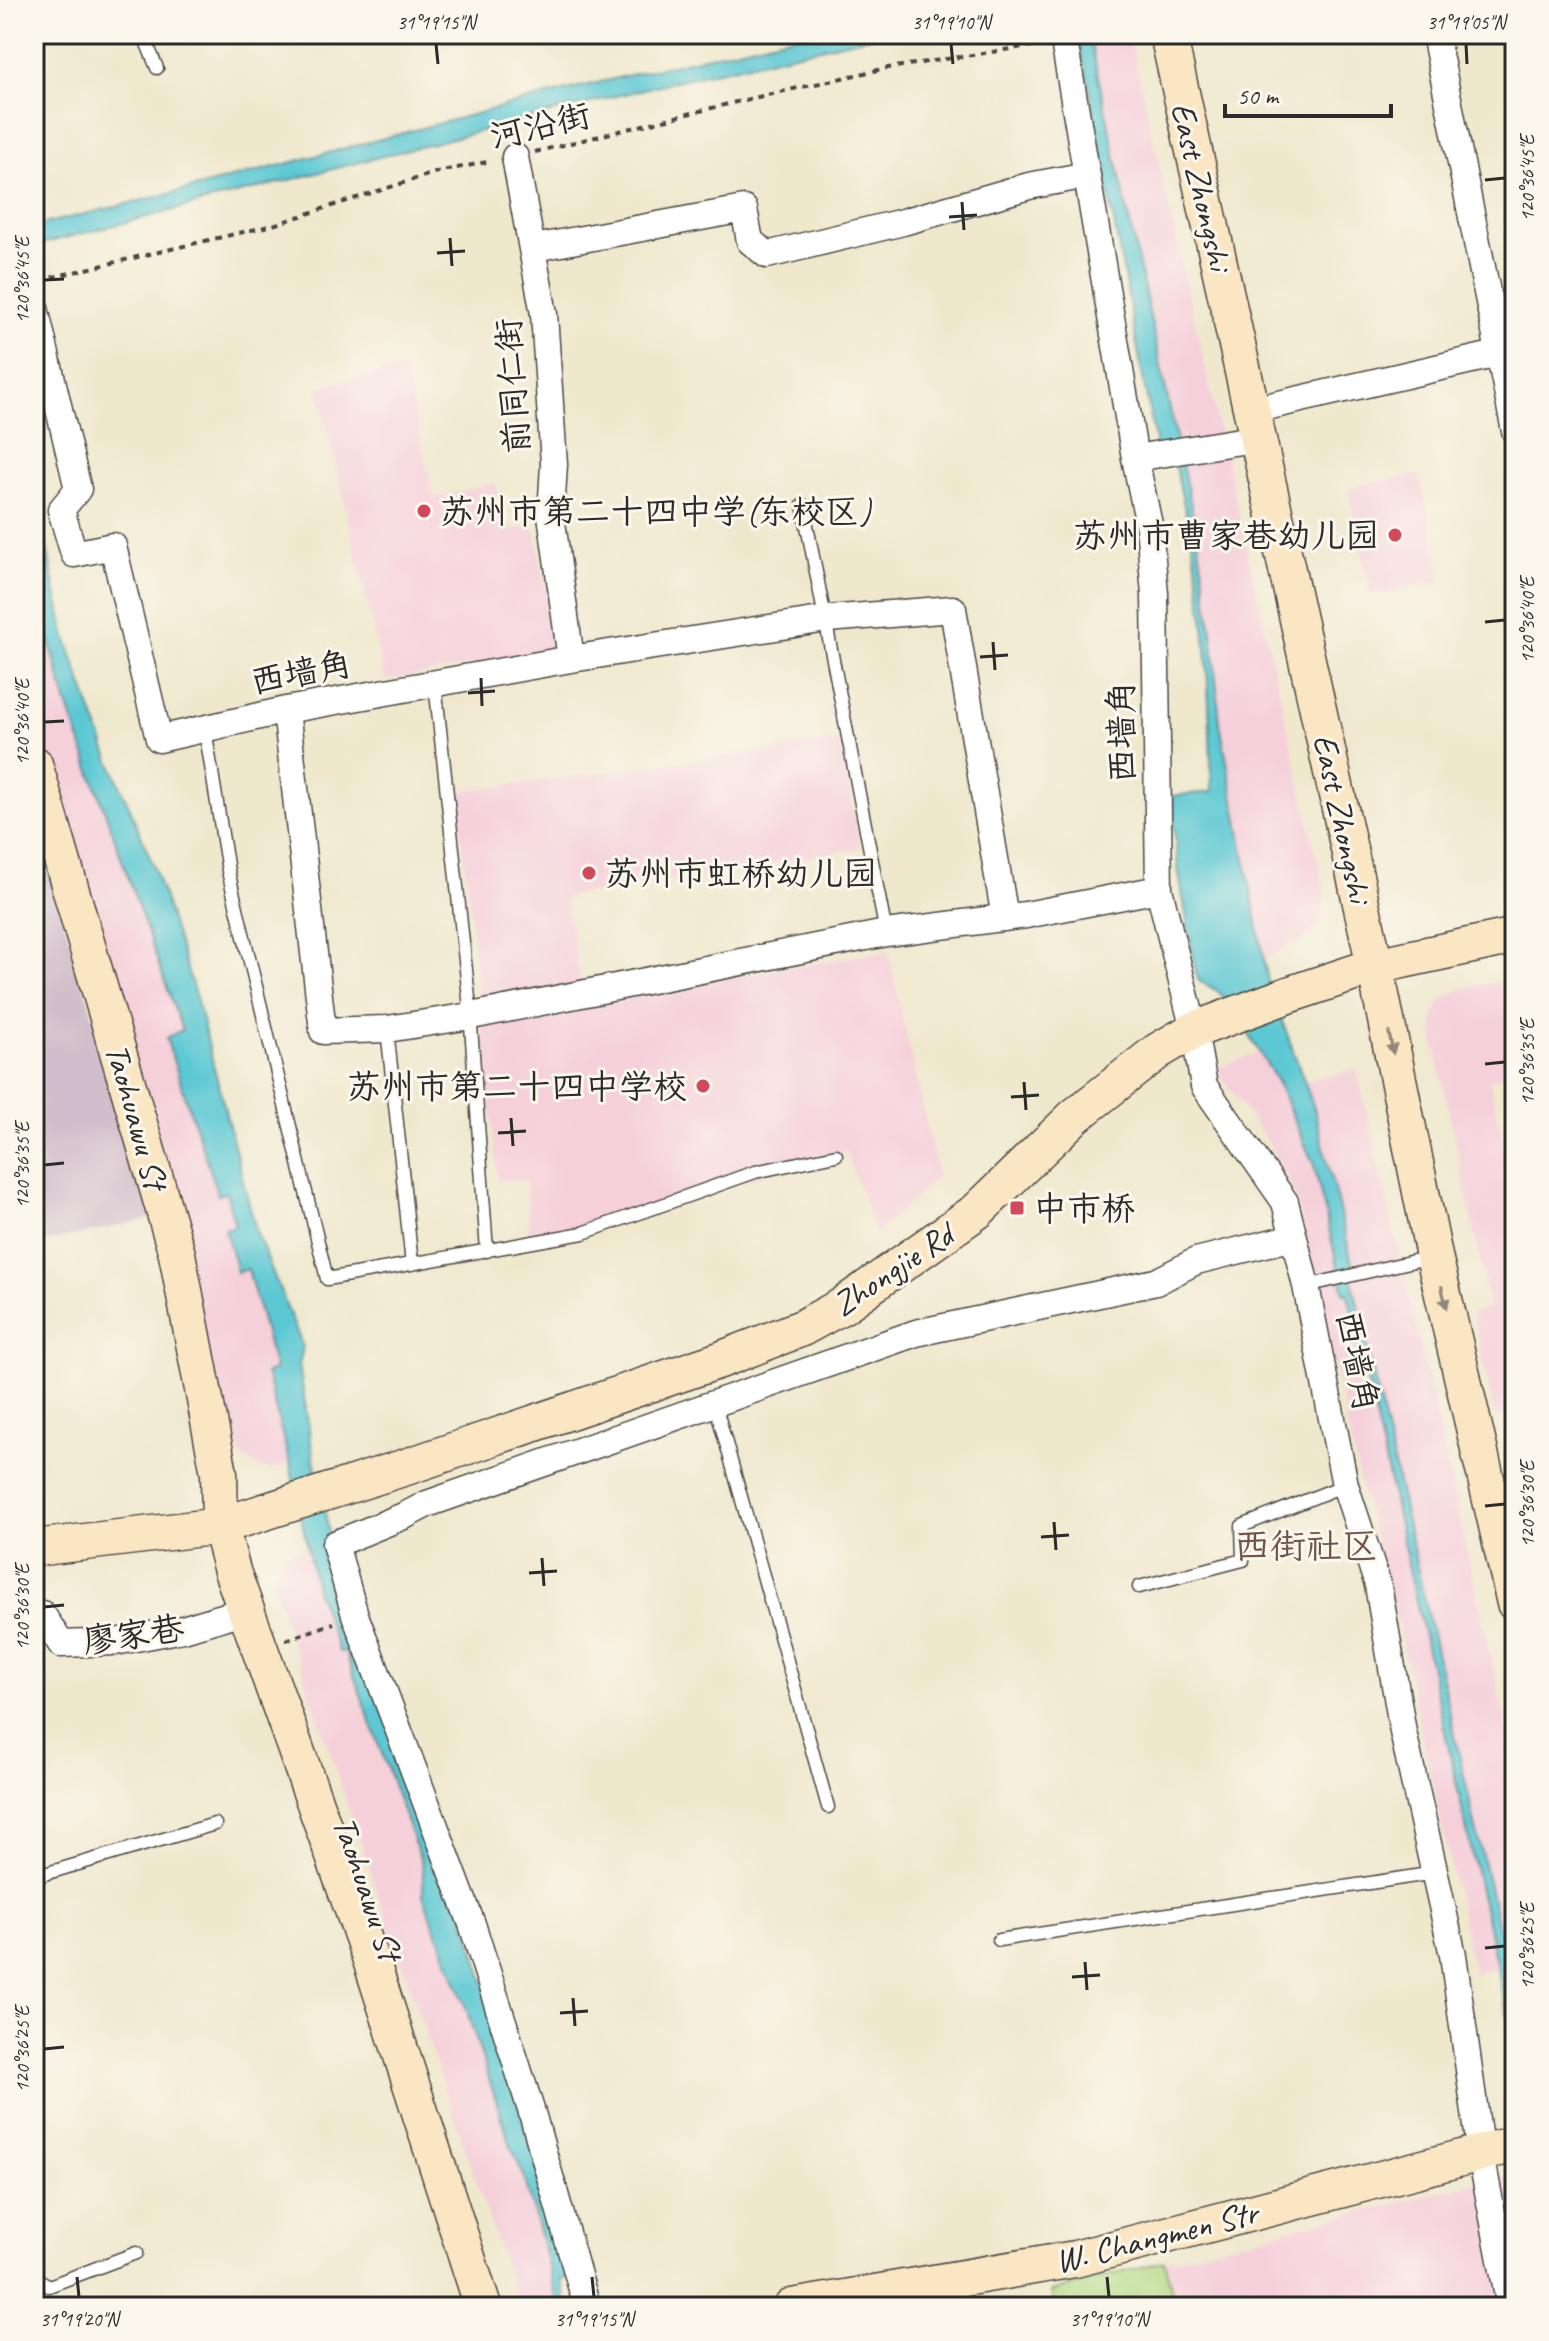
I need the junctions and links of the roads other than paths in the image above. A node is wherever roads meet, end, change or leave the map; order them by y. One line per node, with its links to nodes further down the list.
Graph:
1 (143, 34): 5 (lane)
2 (1168, 34): 11 (main road, East Zhongshi)
3 (1435, 34): 10 (street)
4 (1064, 41): 7 (street, 西墙角)
5 (157, 68)
6 (515, 157): 8 (street, 前同仁街)
7 (1087, 175): 8 (street); 13 (street, 西墙角)
8 (534, 248): 16 (street, 前同仁街)
9 (34, 304): 19 (street, 西墙角)
10 (1507, 352): 11 (street); 12 (street)
11 (1256, 424): 13 (street); 25 (main road, East Zhongshi)
12 (1515, 431)
13 (1141, 457): 21 (street, 西墙角)
14 (803, 505): 15 (lane)
15 (827, 619): 16 (street, 西墙角); 22 (street, 西墙角); 23 (lane)
16 (571, 659): 17 (street, 西墙角)
17 (435, 683): 18 (street, 西墙角); 26 (lane)
18 (286, 710): 19 (street, 西墙角); 28 (street)
19 (205, 729): 33 (lane)
20 (34, 764): 38 (main road, Taohuawu St)
21 (1159, 889): 22 (street); 27 (street, 西墙角)
22 (1005, 918): 23 (street)
23 (886, 933): 26 (street)
24 (1515, 936): 25 (main road, Zhongjie Rd)
25 (1375, 966): 27 (main road, Zhongjie Rd); 32 (main road, East Zhongshi, one-way to 32)
26 (471, 1016): 28 (street); 31 (lane)
27 (1206, 1026): 30 (street, 西墙角); 36 (main road, Zhongjie Rd)
28 (387, 1029): 33 (lane)
29 (836, 1155): 31 (lane)
30 (1294, 1237): 34 (street, 西墙角); 35 (street)
31 (487, 1251): 33 (lane)
32 (1434, 1256): 34 (lane); 41 (main road, East Zhongshi, one-way to 41)
33 (412, 1264)
34 (1317, 1284): 37 (street, 西墙角)
35 (715, 1404): 36 (street); 44 (lane)
36 (418, 1485): 38 (main road, Zhongjie Rd); 55 (street)
37 (1345, 1485): 40 (lane); 46 (street, 西墙角)
38 (243, 1518): 39 (main road); 42 (main road, Taohuawu St); 54 (main road, Taohuawu St)
39 (34, 1548)
40 (1139, 1587)
41 (1515, 1603)
42 (246, 1610): 43 (street, 廖家巷); 53 (main road, Taohuawu St)
43 (34, 1614)
44 (828, 1807)
45 (215, 1824): 47 (lane)
46 (1435, 1873): 48 (lane); 50 (street, 西墙角)
47 (34, 1877)
48 (999, 1940)
49 (1515, 2144): 50 (main road, W. Changmen Str)
50 (1481, 2155): 56 (main road, W. Changmen Str); 57 (street, 西墙角)
51 (136, 2253): 52 (lane)
52 (34, 2277)
53 (483, 2307)
54 (506, 2307)
55 (587, 2307)
56 (792, 2307)
57 (1510, 2307)

